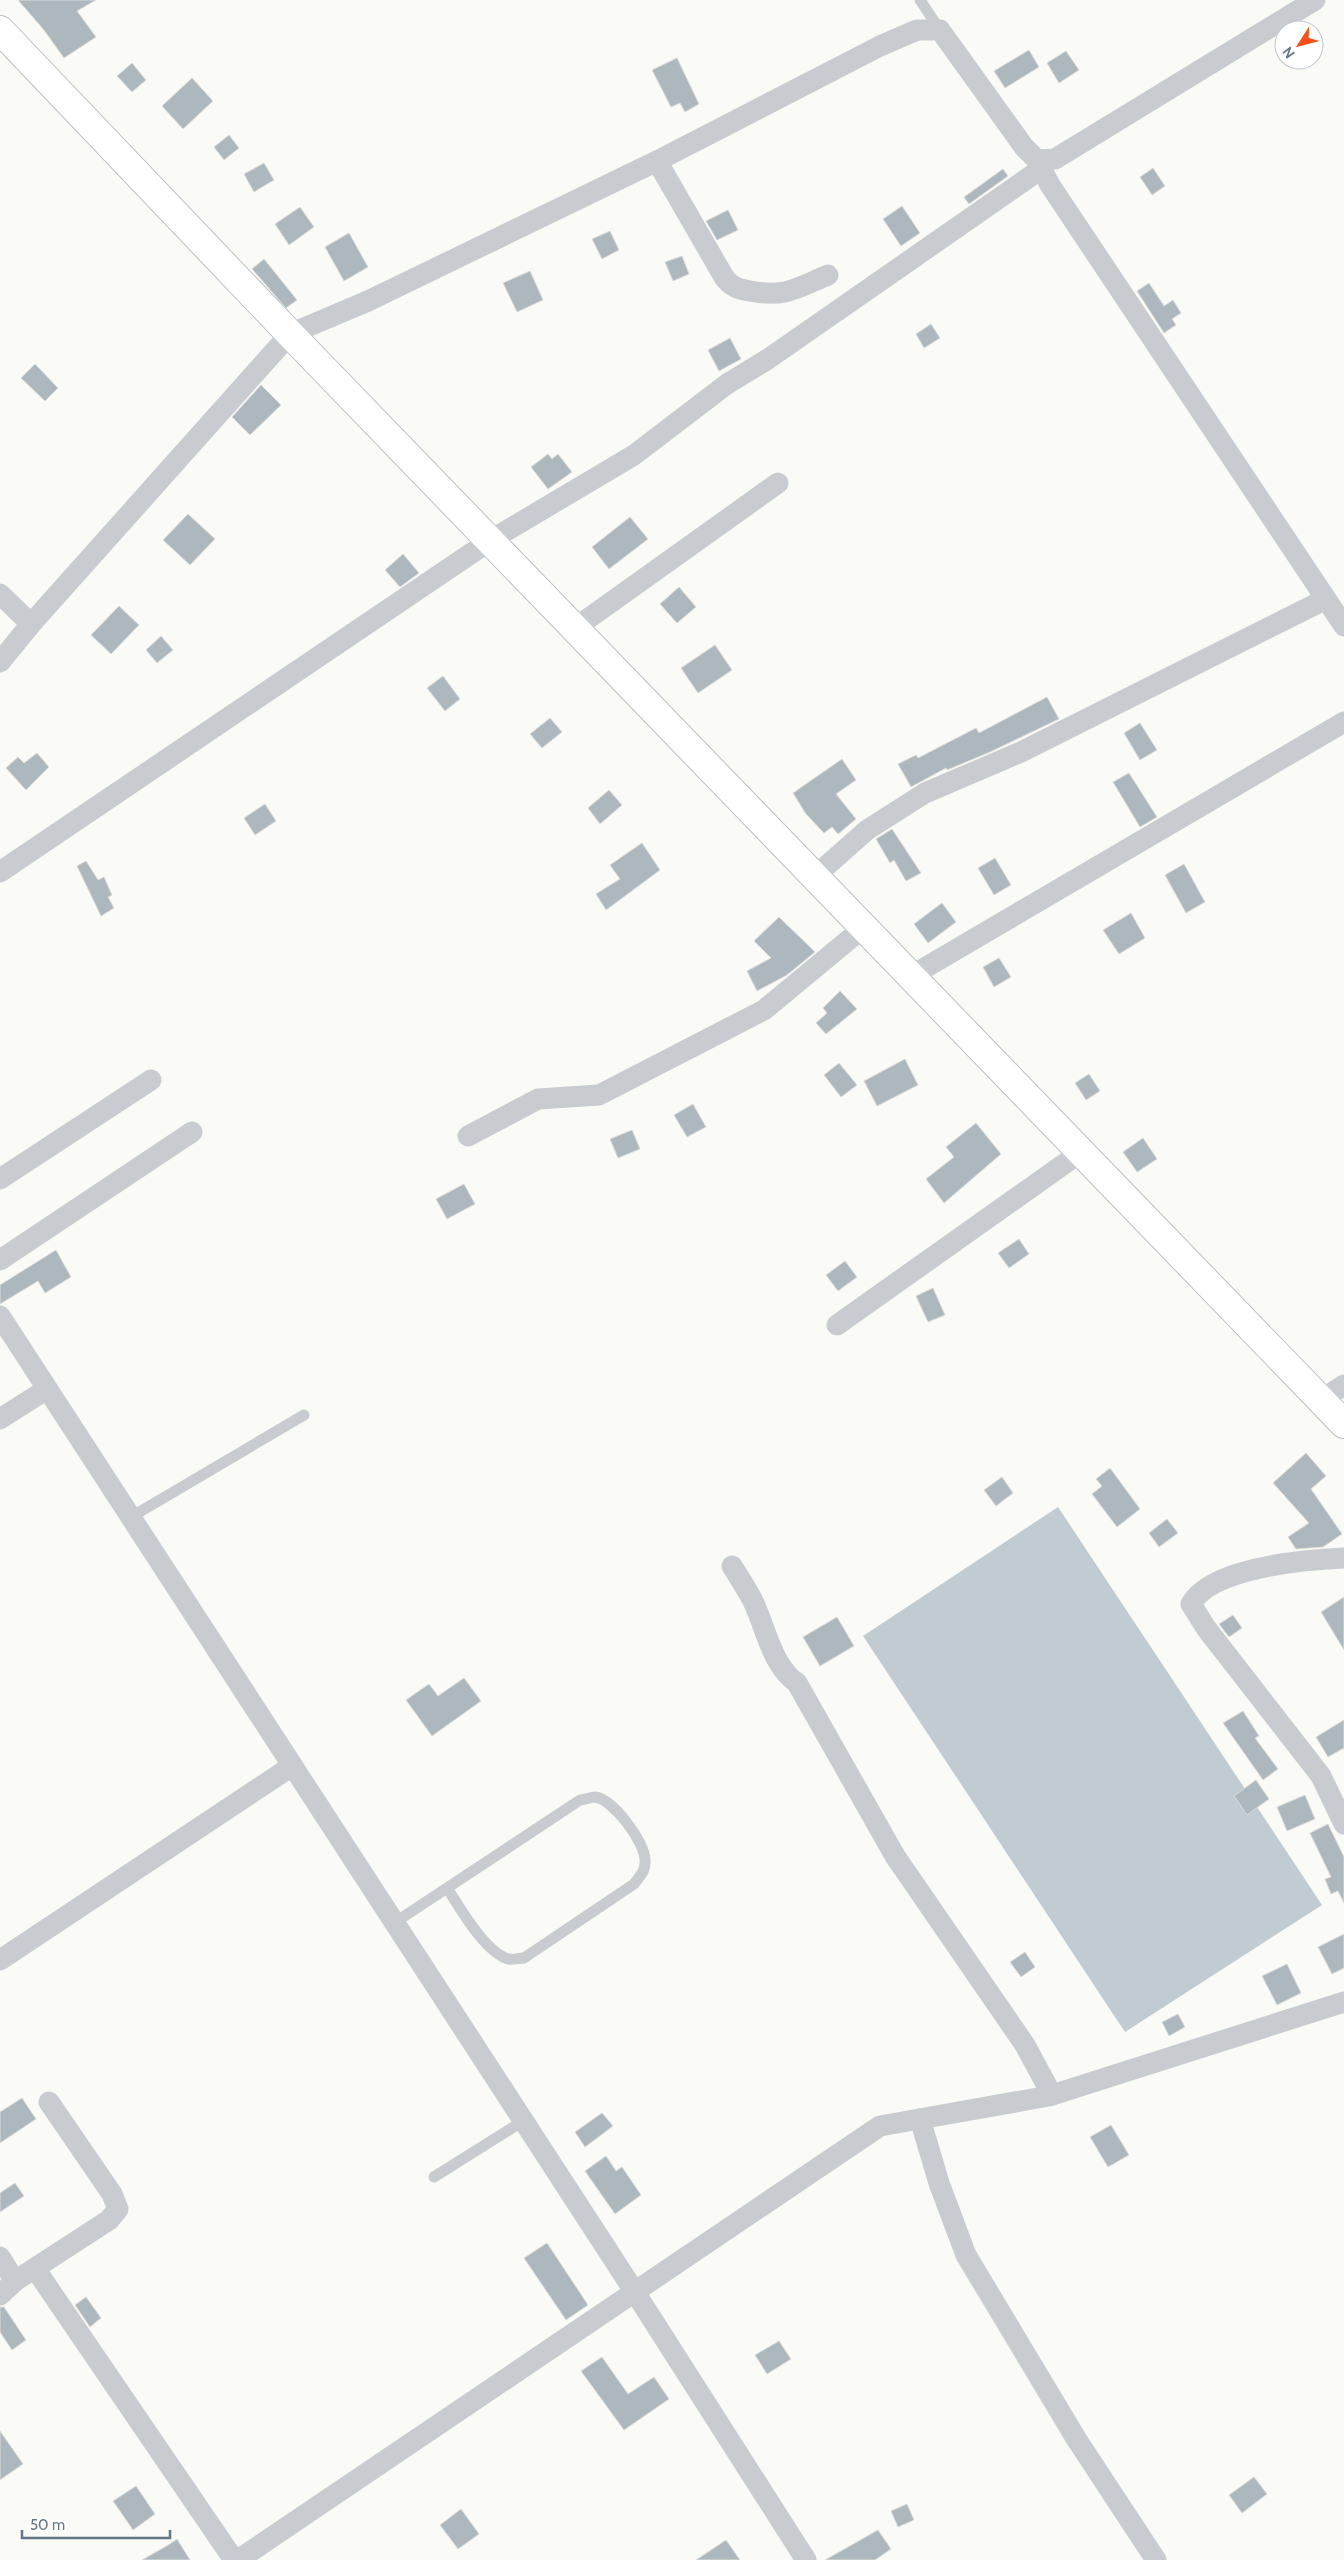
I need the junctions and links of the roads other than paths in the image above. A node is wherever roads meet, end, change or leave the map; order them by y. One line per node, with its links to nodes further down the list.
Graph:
1 (920, 0): 4 (lane)
2 (1316, 0): 6 (street)
3 (0, 30): 8 (street)
4 (940, 30): 5 (street); 6 (street)
5 (658, 161): 7 (street); 8 (street)
6 (1043, 172): 10 (street); 12 (street)
7 (828, 275)
8 (290, 334): 10 (street); 13 (street)
9 (778, 483): 15 (street)
10 (491, 540): 15 (street); 18 (street)
11 (0, 594): 13 (street)
12 (1313, 606): 14 (street); 19 (street)
13 (31, 624): 16 (street)
14 (1344, 626)
15 (576, 628): 19 (street)
16 (0, 662)
17 (1344, 722): 21 (street)
18 (0, 872)
19 (814, 876): 20 (street)
20 (863, 928): 21 (street); 24 (street)
21 (911, 976): 25 (street)
22 (151, 1080): 26 (street)
23 (192, 1132): 27 (street)
24 (468, 1136)
25 (1080, 1152): 29 (street); 32 (street)
26 (0, 1179)
27 (0, 1260)
28 (0, 1316): 31 (street)
29 (836, 1325)
30 (1344, 1385): 32 (street)
31 (47, 1389): 34 (street); 36 (street)
32 (1321, 1400): 35 (street)
33 (304, 1415): 36 (lane)
34 (0, 1419)
35 (1344, 1424)
36 (131, 1517): 39 (street)
37 (1344, 1558): 40 (street)
38 (732, 1566): 45 (street)
39 (292, 1766): 42 (street); 43 (street)
40 (1344, 1824)
41 (447, 1888): 41 (lane); 42 (lane)
42 (394, 1923): 48 (street)
43 (0, 1960)
44 (1344, 2002): 45 (street)
45 (1052, 2095): 47 (street)
46 (49, 2102): 51 (street)
47 (920, 2119): 54 (street); 58 (street)
48 (523, 2120): 49 (lane); 54 (street)
49 (434, 2177)
50 (0, 2257): 52 (street)
51 (36, 2270): 52 (street); 55 (street)
52 (15, 2281): 53 (street)
53 (0, 2295)
54 (639, 2300): 56 (street); 57 (street)
55 (234, 2560)
56 (238, 2560)
57 (806, 2560)
58 (1156, 2560)

